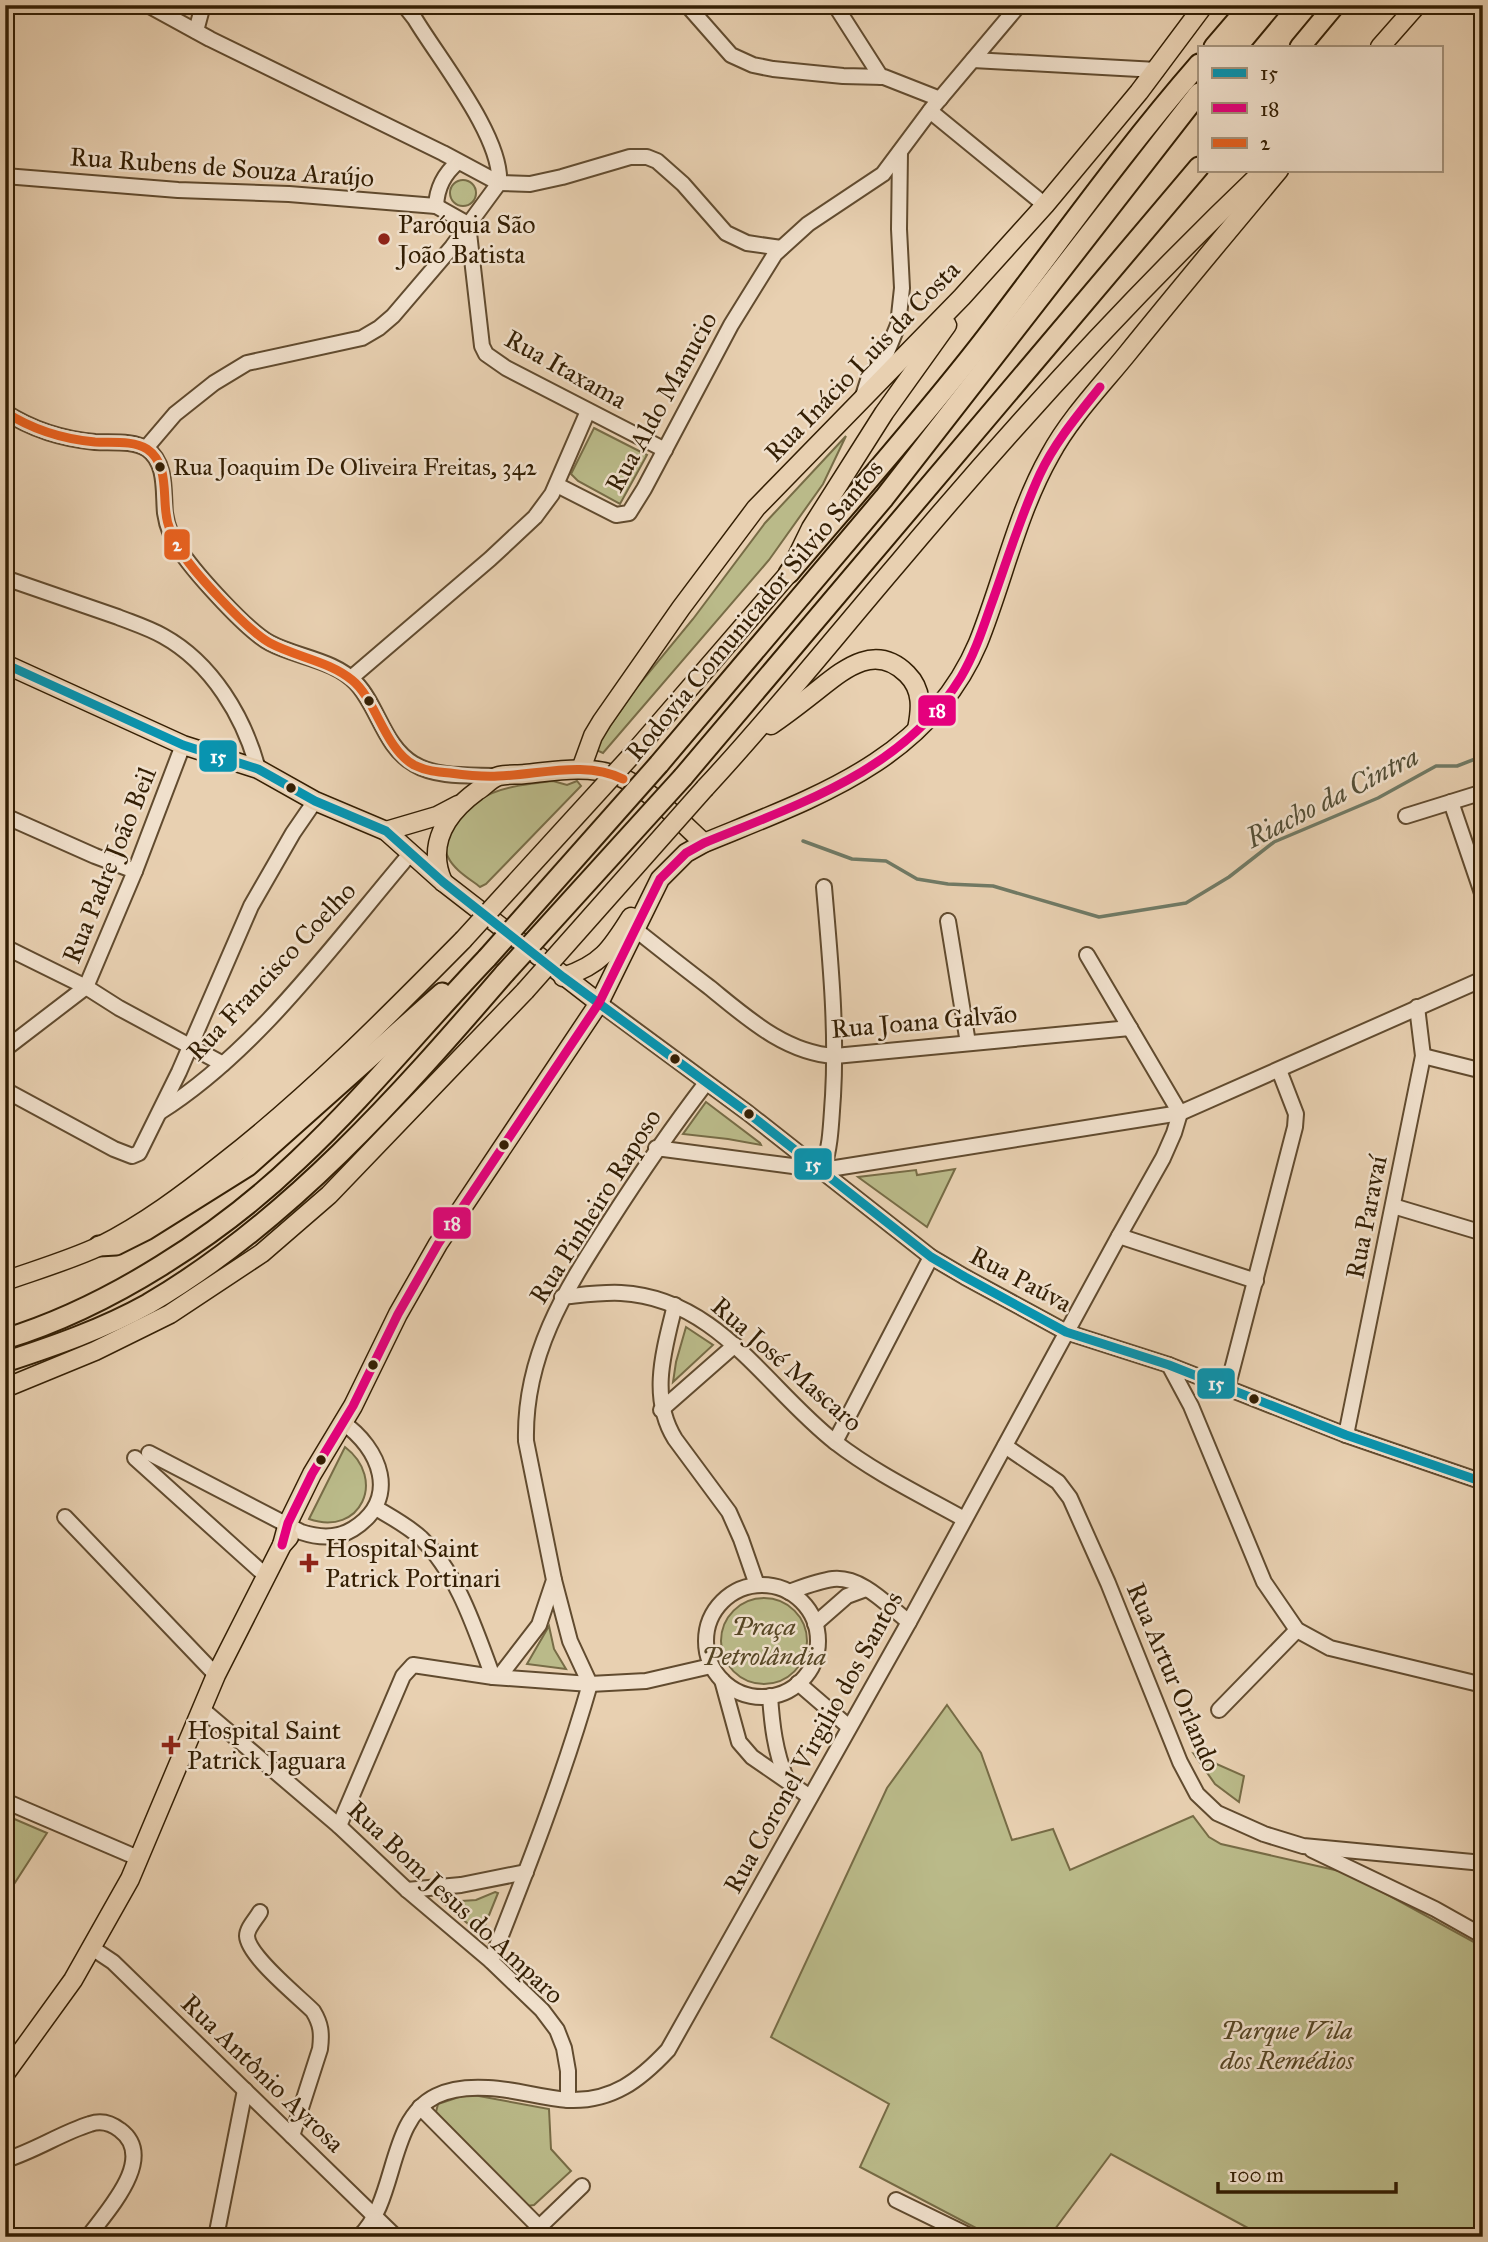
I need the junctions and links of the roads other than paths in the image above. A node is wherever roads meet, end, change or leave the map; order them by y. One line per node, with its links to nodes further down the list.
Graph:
1 (8, 5): 13 (street)
2 (148, 5): 14 (street)
3 (203, 5): 14 (street)
4 (404, 5): 34 (street)
5 (687, 5): 23 (street)
6 (835, 5): 23 (street)
7 (1019, 5): 19 (street)
8 (1204, 5): 22 (main road, Rua Inácio Luis da Costa)
9 (1250, 5): 15 (highway)
10 (1272, 5): 16 (highway)
11 (1335, 5): 17 (highway)
12 (1417, 5): 18 (main road)
13 (5, 12)
14 (196, 32): 29 (street)
15 (1215, 46)
16 (1238, 46)
17 (1301, 46)
18 (1381, 46)
19 (973, 60): 21 (street); 26 (street)
20 (1198, 65): 48 (highway)
21 (1117, 68): 22 (street); 24 (street)
22 (1157, 70): 24 (main road, Rua Inácio Luis da Costa)
23 (881, 77): 26 (street)
24 (1139, 92): 36 (main road, Rua Inácio Luis da Costa)
25 (1198, 94): 76 (highway, Rodovia Comunicador Silvio Santos, bridge)
26 (940, 99): 27 (street)
27 (930, 111): 28 (street); 36 (street)
28 (900, 152): 38 (street); 40 (street)
29 (458, 162): 34 (street); 35 (street)
30 (1198, 168): 110 (highway, Rodovia Comunicador Silvio Santos, bridge)
31 (1262, 172): 53 (main road)
32 (1277, 172): 52 (main road)
33 (5, 176): 35 (street, Rua Rubens de Souza Araújo)
34 (499, 183): 37 (street); 38 (street)
35 (436, 205): 37 (street)
36 (1045, 205): 39 (main road, Rua Inácio Luis da Costa)
37 (468, 224): 43 (street, Rua Itaxama); 45 (street)
38 (781, 248): 46 (street, Rua Aldo Manucio)
39 (962, 297): 41 (main road, Rua Inácio Luis da Costa); 48 (main road)
40 (898, 325): 41 (street); 42 (street)
41 (913, 348): 42 (main road, Rua Inácio Luis da Costa)
42 (863, 396): 56 (main road, Rua Inácio Luis da Costa)
43 (588, 411): 46 (street, Rua Itaxama); 47 (street)
44 (5, 412): 45 (street)
45 (146, 449): 51 (street)
46 (665, 450): 47 (street, Rua Aldo Manucio)
47 (556, 485): 51 (street)
48 (789, 573): 101 (main road, bridge)
49 (5, 579): 55 (street)
50 (5, 664): 54 (main road)
51 (351, 678): 57 (street)
52 (917, 729): 53 (main road); 65 (main road)
53 (753, 737): 112 (main road, bridge)
54 (183, 745): 55 (main road); 67 (street, Rua Padre João Beil)
55 (258, 769): 59 (main road)
56 (581, 769): 57 (main road); 65 (main road)
57 (497, 776): 61 (main road)
58 (1480, 793): 60 (street)
59 (309, 797): 64 (main road); 85 (street)
60 (1451, 802): 63 (street); 71 (street)
61 (459, 804): 64 (main road); 68 (main road)
62 (5, 816): 67 (street)
63 (1406, 816)
64 (386, 831): 66 (main road)
65 (704, 843): 70 (main road)
66 (410, 854): 68 (main road); 89 (street, Rua Francisco Coelho)
67 (135, 871): 79 (street, Rua Padre João Beil)
68 (443, 882): 77 (main road)
69 (824, 887): 87 (street)
70 (654, 889): 73 (main road); 77 (main road)
71 (1483, 896)
72 (948, 921): 84 (street)
73 (636, 930): 80 (main road); 87 (street, Rua Joana Galvão)
74 (5, 947): 79 (street)
75 (1087, 956): 82 (street)
76 (485, 960): 101 (highway); 108 (highway, Rodovia Comunicador Silvio Santos)
77 (564, 977): 80 (main road); 83 (main road)
78 (1483, 979): 81 (street)
79 (86, 988): 85 (street); 86 (street, Rua Padre João Beil)
80 (598, 1003): 83 (main road); 92 (street, Rua Paúva)
81 (1417, 1007): 88 (street, Rua Paravaí); 90 (street)
82 (1130, 1027): 84 (street, Rua Joana Galvão); 95 (street)
83 (575, 1040): 115 (main road)
84 (968, 1043): 87 (street, Rua Joana Galvão)
85 (189, 1045): 89 (street); 94 (street)
86 (5, 1049)
87 (835, 1055): 97 (street)
88 (1423, 1056): 91 (street); 98 (street, Rua Paravaí)
89 (223, 1064): 94 (street, Rua Francisco Coelho)
90 (1279, 1070): 95 (street); 104 (street)
91 (1483, 1071)
92 (706, 1083): 96 (street, Rua Pinheiro Raposo); 97 (street, Rua Paúva)
93 (5, 1090): 94 (street)
94 (160, 1112)
95 (1180, 1113): 97 (street); 100 (street, Rua Coronel Virgilio dos Santos)
96 (656, 1148): 97 (street); 105 (street, Rua Pinheiro Raposo)
97 (823, 1170): 102 (street, Rua Paúva)
98 (1393, 1206): 99 (street); 116 (street, Rua Paravaí)
99 (1483, 1233)
100 (1119, 1236): 104 (street); 107 (street, Rua Coronel Virgilio dos Santos)
101 (99, 1246): 103 (main road)
102 (931, 1257): 107 (street, Rua Paúva); 117 (street)
103 (5, 1281)
104 (1256, 1281): 113 (street)
105 (562, 1297): 106 (street, Rua José Mascaro); 125 (street, Rua Pinheiro Raposo)
106 (675, 1305): 109 (street, Rua José Mascaro); 114 (street)
107 (1066, 1332): 111 (street, Rua Paúva); 118 (street, Rua Coronel Virgilio dos Santos)
108 (5, 1339)
109 (735, 1345): 114 (street); 117 (street, Rua José Mascaro)
110 (5, 1362)
111 (1169, 1366): 113 (street, Rua Paúva); 131 (street)
112 (5, 1388)
113 (1227, 1388): 116 (street, Rua Paúva)
114 (661, 1410): 126 (street)
115 (345, 1424): 120 (street); 123 (main road)
116 (1346, 1435): 119 (street, Rua Paúva)
117 (835, 1442): 122 (street, Rua José Mascaro)
118 (1004, 1446): 122 (street, Rua Coronel Virgilio dos Santos); 147 (street, Rua Artur Orlando)
119 (1483, 1482)
120 (376, 1508): 123 (street); 134 (street)
121 (65, 1517): 133 (street)
122 (964, 1519): 129 (street, Rua Coronel Virgilio dos Santos)
123 (292, 1526): 124 (main road); 124 (street)
124 (266, 1576): 133 (main road)
125 (554, 1580): 134 (street, Rua Pinheiro Raposo); 136 (street)
126 (757, 1585): 128 (street); 132 (street)
127 (866, 1589): 128 (street); 129 (street); 130 (street)
128 (789, 1592): 130 (street)
129 (909, 1622): 142 (street, Rua Coronel Virgilio dos Santos)
130 (815, 1623): 137 (street)
131 (1297, 1630): 138 (street); 141 (street)
132 (711, 1666): 135 (street); 136 (street)
133 (216, 1675): 140 (main road)
134 (496, 1677): 136 (street); 146 (street)
135 (722, 1680): 139 (street); 143 (street)
136 (590, 1684): 150 (street)
137 (798, 1684): 139 (street); 142 (street)
138 (1483, 1685)
139 (770, 1696): 143 (street)
140 (202, 1709): 146 (street, Rua Bom Jesus do Amparo); 148 (main road)
141 (1219, 1710)
142 (849, 1727): 144 (street, Rua Coronel Virgilio dos Santos)
143 (786, 1778): 144 (street)
144 (810, 1797): 158 (street, Rua Coronel Virgilio dos Santos)
145 (5, 1801): 148 (street)
146 (338, 1826): 151 (street, Rua Bom Jesus do Amparo)
147 (1303, 1846): 149 (street, Rua Artur Orlando); 153 (street)
148 (138, 1858): 154 (main road)
149 (1483, 1863)
150 (526, 1872): 151 (street); 155 (street)
151 (407, 1891): 155 (street, Rua Bom Jesus do Amparo)
152 (260, 1912): 160 (street)
153 (1483, 1936)
154 (92, 1948): 156 (main road); 157 (street, Rua Antônio Ayrosa)
155 (491, 1961): 158 (street, Rua Bom Jesus do Amparo)
156 (5, 2074)
157 (246, 2090): 160 (street, Rua Antônio Ayrosa); 167 (street)
158 (568, 2100): 159 (street, Rua Coronel Virgilio dos Santos)
159 (420, 2107): 164 (street); 165 (street)
160 (292, 2136): 164 (street, Rua Antônio Ayrosa)
161 (5, 2160): 166 (street)
162 (582, 2186): 165 (street)
163 (896, 2200): 172 (street)
164 (376, 2217): 168 (street); 169 (street, Rua Antônio Ayrosa)
165 (534, 2232)
166 (88, 2237)
167 (216, 2237)
168 (359, 2237)
169 (396, 2237)
170 (747, 2237): 171 (street)
171 (759, 2237)
172 (972, 2237)

